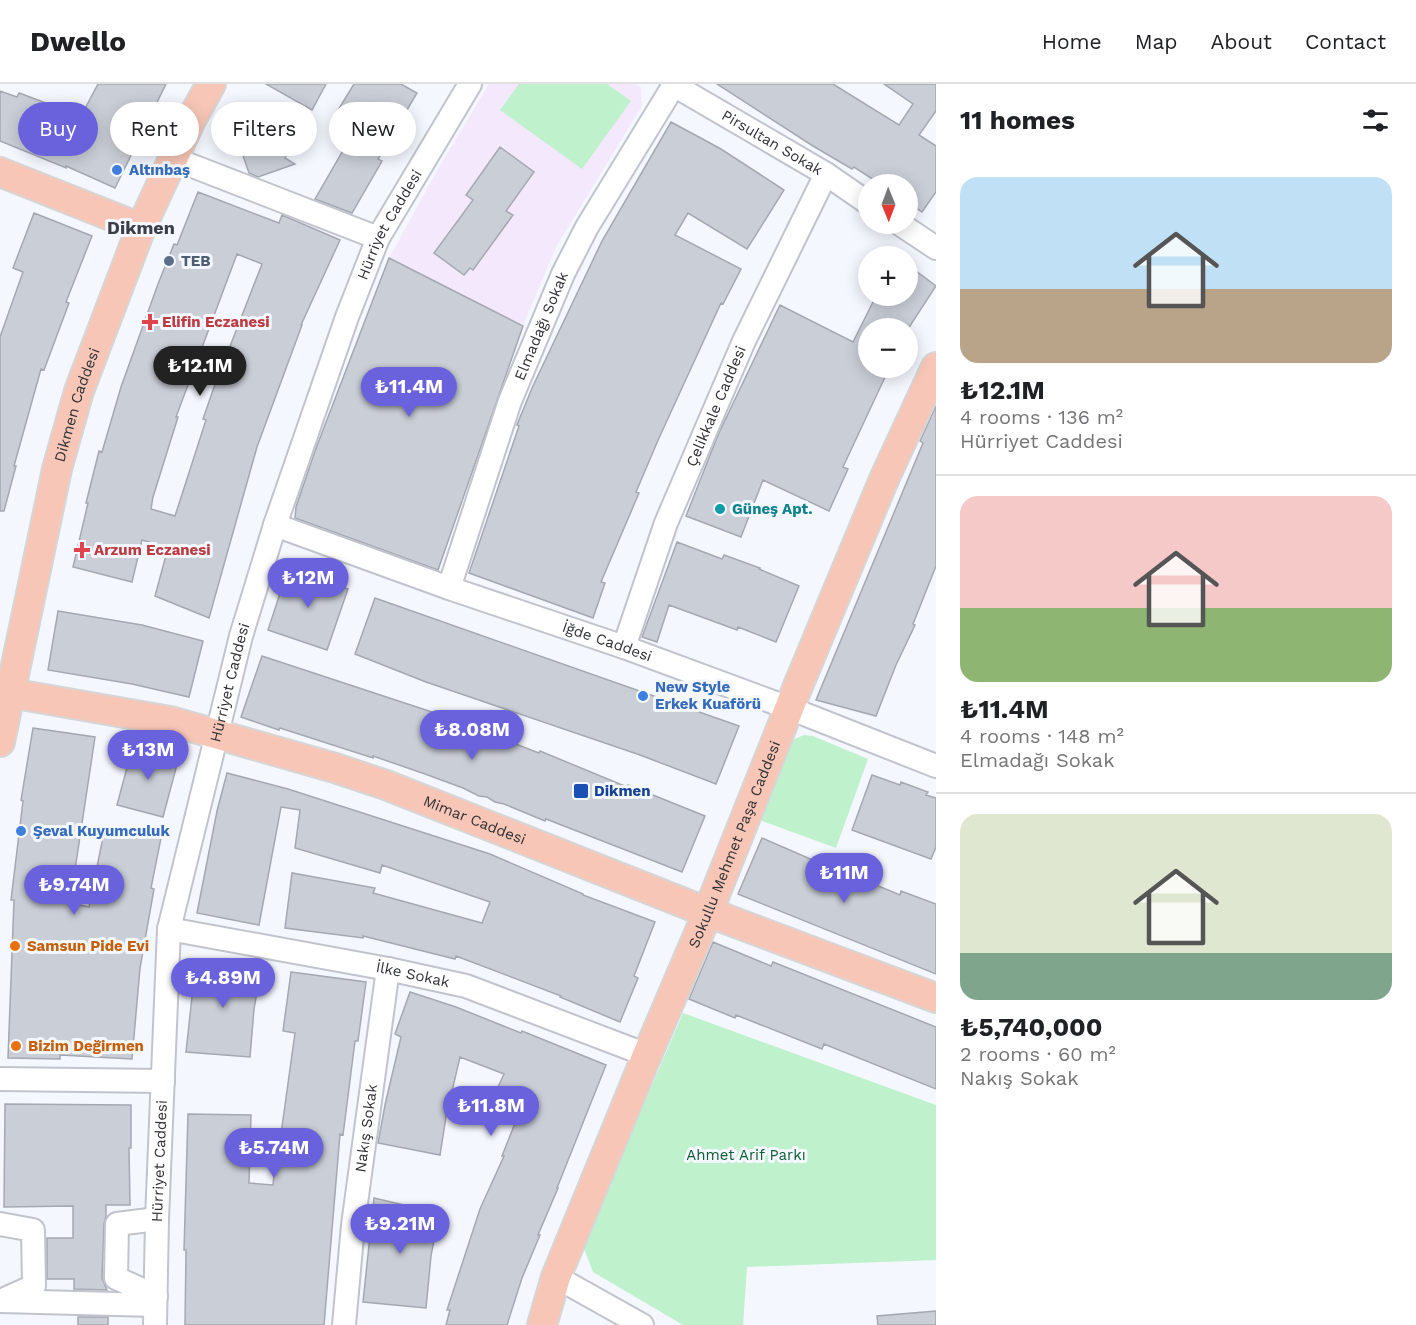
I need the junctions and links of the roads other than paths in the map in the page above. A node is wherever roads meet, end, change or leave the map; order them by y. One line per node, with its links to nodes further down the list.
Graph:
1 (211, 84): 4 (main road, Dikmen Caddesi)
2 (470, 84): 10 (street, Hürriyet Caddesi)
3 (673, 85): 6 (street, Pirsultan Sokak); 14 (street, Elmadağı Sokak)
4 (172, 158): 8 (main road, Dikmen Caddesi); 10 (street)
5 (0, 172): 8 (main road)
6 (826, 174): 7 (street, Pirsultan Sokak); 15 (street, Çelikkale Caddesi)
7 (858, 196)
8 (141, 228): 16 (main road, Dikmen Caddesi)
9 (915, 234): 11 (street)
10 (378, 238): 13 (street, Hürriyet Caddesi)
11 (936, 248)
12 (936, 367): 17 (main road, Sokullu Mehmet Paşa Caddesi)
13 (276, 525): 14 (street, İğde Caddesi); 18 (street, Hürriyet Caddesi)
14 (449, 588): 15 (street, İğde Caddesi)
15 (624, 647): 17 (street, İğde Caddesi)
16 (5, 693): 18 (main road, Mimar Caddesi); 19 (main road, Dikmen Caddesi)
17 (789, 708): 20 (street, İğde Caddesi); 21 (main road, Sokullu Mehmet Paşa Caddesi)
18 (218, 734): 21 (main road, Mimar Caddesi); 22 (street, Hürriyet Caddesi)
19 (0, 742)
20 (936, 766)
21 (708, 912): 24 (main road, Mimar Caddesi); 25 (main road, Sokullu Mehmet Paşa Caddesi)
22 (169, 929): 23 (street, İlke Sokak); 27 (street, Hürriyet Caddesi)
23 (388, 969): 25 (street, İlke Sokak); 33 (street, Nakış Sokak)
24 (936, 998)
25 (647, 1055): 30 (main road, Sokullu Mehmet Paşa Caddesi)
26 (0, 1079): 27 (street)
27 (163, 1081): 28 (street, Hürriyet Caddesi)
28 (157, 1219): 32 (street, Hürriyet Caddesi); 32 (street)
29 (0, 1224): 31 (street)
30 (556, 1277): 34 (main road, Sokullu Mehmet Paşa Caddesi); 35 (street)
31 (0, 1301): 32 (street)
32 (155, 1309)
33 (344, 1325)
34 (542, 1325)
35 (642, 1325)

